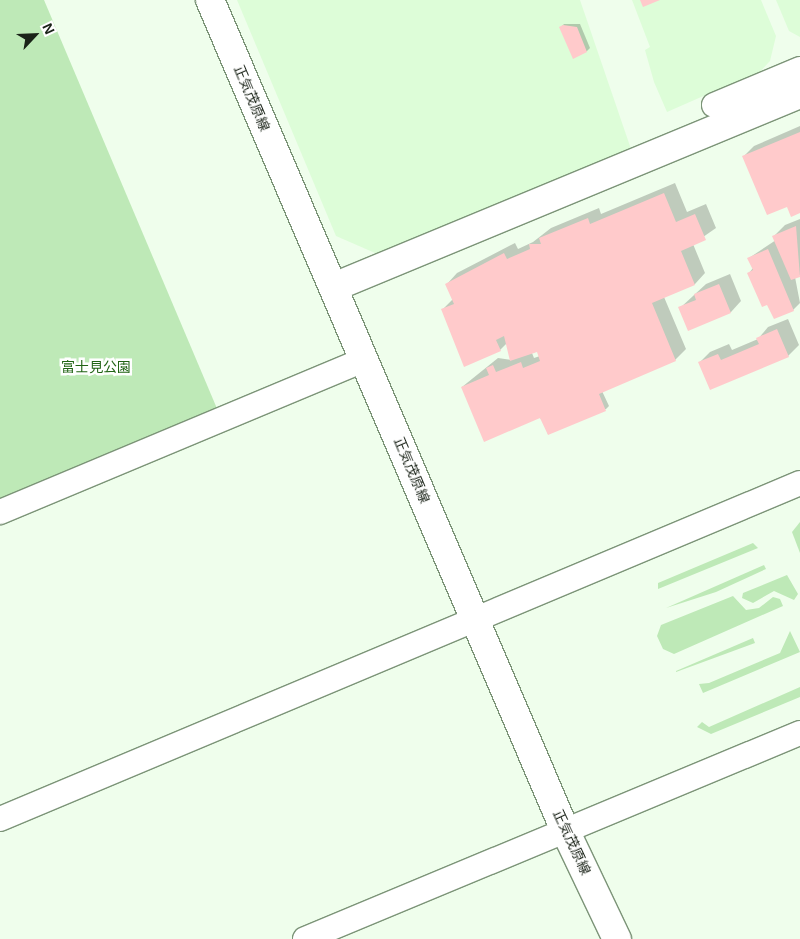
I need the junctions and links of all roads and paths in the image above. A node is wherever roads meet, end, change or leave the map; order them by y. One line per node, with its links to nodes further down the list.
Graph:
1 (210, 0): 5 (main road, 正気茂原線)
2 (800, 69): 4 (street)
3 (800, 94): 5 (main road)
4 (714, 105)
5 (334, 287): 6 (main road, 正気茂原線)
6 (364, 360): 8 (street); 9 (main road, 正気茂原線)
7 (800, 483): 9 (street)
8 (0, 512)
9 (475, 618): 11 (street); 12 (main road, 正気茂原線)
10 (800, 733): 12 (street)
11 (0, 819)
12 (564, 828): 13 (street); 14 (main road, 正気茂原線)
13 (305, 939)
14 (617, 939)

